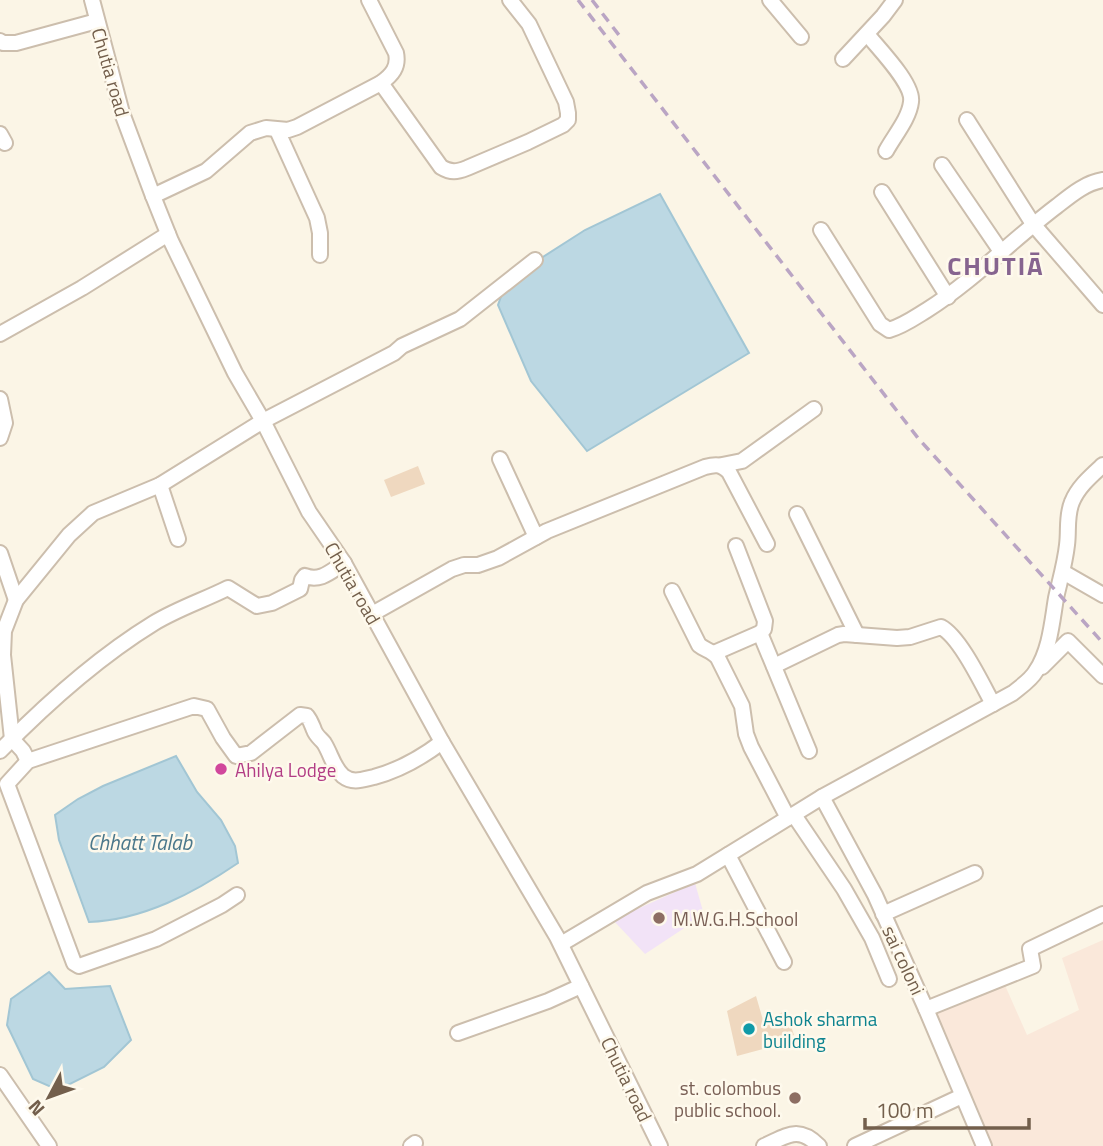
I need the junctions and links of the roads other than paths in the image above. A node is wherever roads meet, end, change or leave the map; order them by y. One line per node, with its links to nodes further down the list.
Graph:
1 (92, 0): 6 (street, Chutia road)
2 (369, 0): 11 (street)
3 (510, 0): 11 (street)
4 (770, 0): 8 (street)
5 (895, 0): 7 (street)
6 (97, 21): 9 (street); 18 (street, Chutia road)
7 (867, 33): 10 (street); 14 (street)
8 (801, 37)
9 (0, 41)
10 (843, 59)
11 (381, 83): 13 (street)
12 (967, 120): 19 (street)
13 (277, 130): 18 (street); 23 (street)
14 (886, 151)
15 (942, 164): 22 (street)
16 (1103, 180): 19 (street)
17 (882, 192): 25 (street)
18 (153, 196): 21 (street, Chutia road)
19 (1032, 225): 22 (street); 26 (street)
20 (821, 230): 25 (street)
21 (168, 234): 27 (street); 30 (street, Chutia road)
22 (1002, 253): 25 (street)
23 (320, 255)
24 (535, 260): 30 (street)
25 (948, 297)
26 (1103, 305)
27 (0, 334)
28 (0, 400): 31 (street)
29 (814, 409): 33 (street)
30 (263, 421): 35 (street); 42 (street, Chutia road)
31 (0, 438)
32 (500, 459): 37 (street)
33 (722, 465): 37 (street); 39 (street)
34 (1103, 465): 43 (street)
35 (160, 485): 38 (street); 46 (street)
36 (797, 514): 50 (street)
37 (536, 537): 47 (street)
38 (178, 539)
39 (767, 544)
40 (736, 546): 49 (street)
41 (0, 553): 46 (street)
42 (344, 563): 47 (street, Chutia road); 56 (street)
43 (1063, 572): 45 (street); 53 (street)
44 (672, 592): 51 (street)
45 (1103, 594)
46 (16, 600): 48 (street)
47 (372, 614): 57 (street, Chutia road)
48 (2, 632): 56 (street)
49 (760, 633): 51 (street); 52 (street)
50 (857, 635): 52 (street); 55 (street)
51 (714, 653): 62 (street)
52 (774, 666): 59 (street)
53 (1036, 673): 54 (street); 55 (street)
54 (1103, 676)
55 (993, 704): 61 (street)
56 (12, 739): 58 (street); 60 (street)
57 (442, 742): 60 (street); 68 (street, Chutia road)
58 (0, 751)
59 (809, 751)
60 (28, 761): 65 (street)
61 (822, 797): 62 (street); 66 (street, sai coloni)
62 (791, 816): 63 (street); 70 (street)
63 (728, 855): 68 (street); 69 (street)
64 (975, 873): 66 (street)
65 (237, 895)
66 (883, 914): 72 (street, sai coloni)
67 (1103, 914): 72 (street, sai coloni)
68 (561, 944): 71 (street, Chutia road)
69 (784, 962)
70 (889, 979)
71 (581, 986): 73 (street); 77 (street, Chutia road)
72 (926, 1009): 75 (street)
73 (458, 1033)
74 (0, 1075): 76 (street)
75 (962, 1096): 80 (street); 81 (street)
76 (49, 1146)
77 (660, 1146)
78 (764, 1146): 79 (street)
79 (819, 1146)
80 (855, 1146)
81 (984, 1146)

